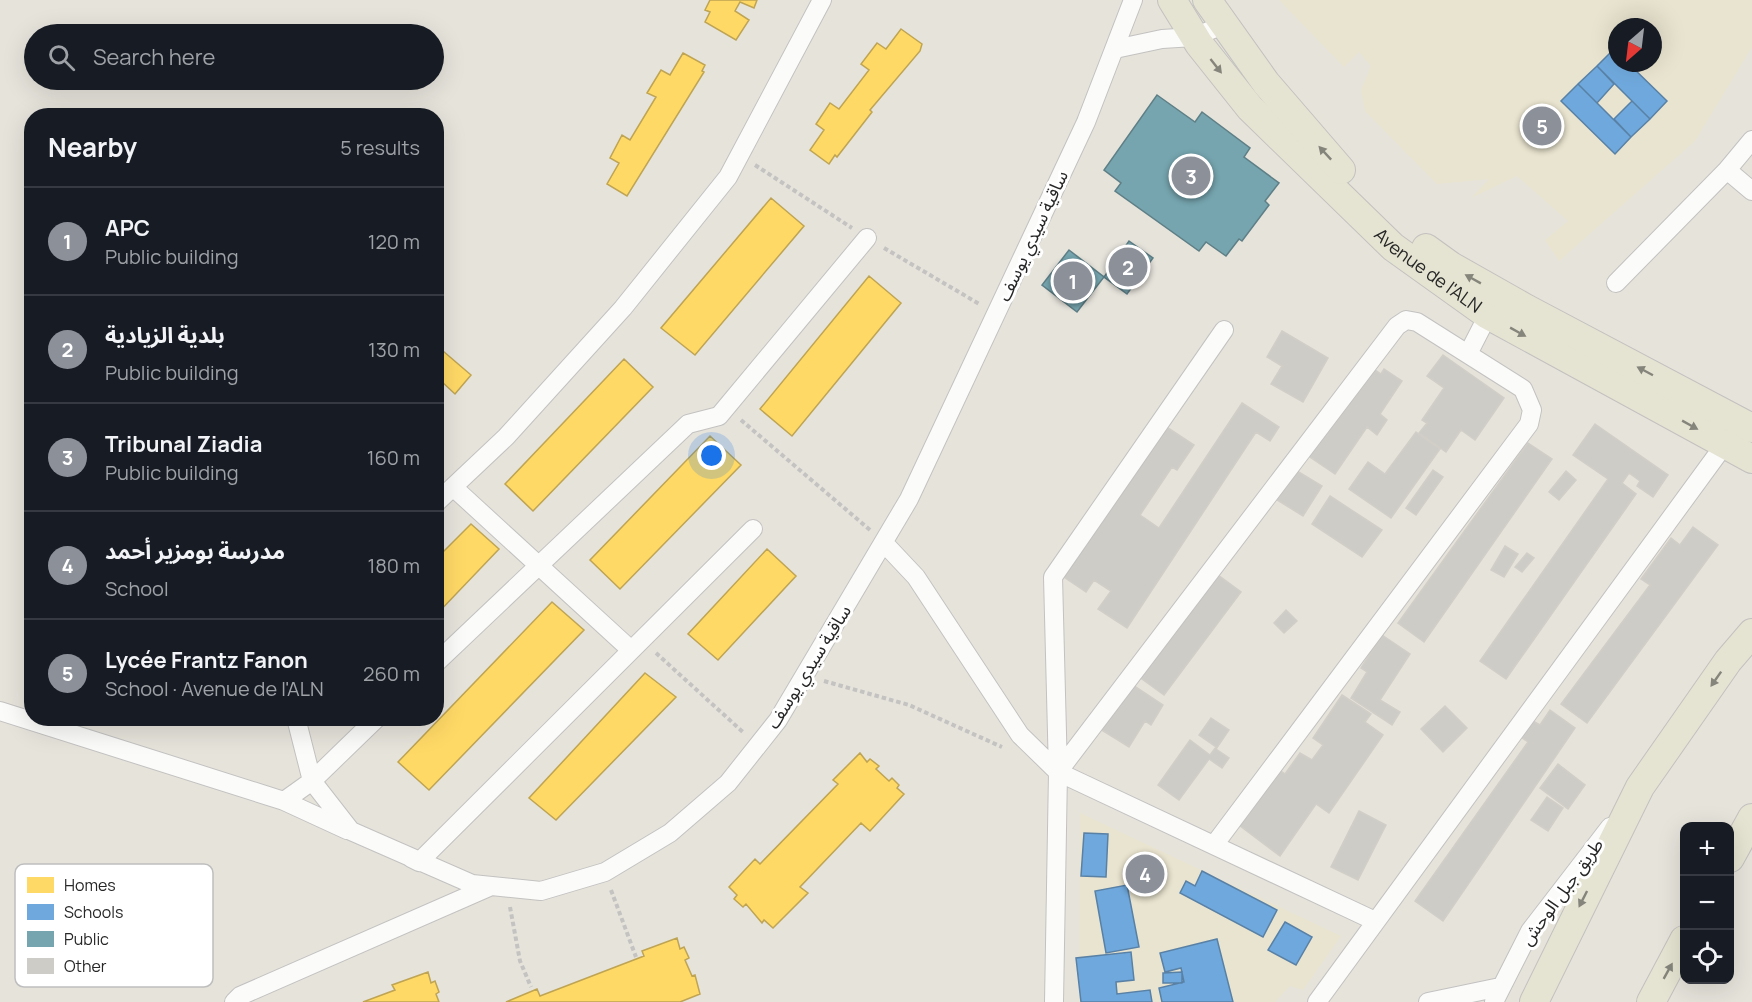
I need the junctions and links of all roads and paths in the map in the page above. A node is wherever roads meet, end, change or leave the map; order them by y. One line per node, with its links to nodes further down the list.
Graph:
1 (822, 0): 20 (street)
2 (1133, 0): 7 (street, ساقية سيدي يوسف)
3 (1172, 0): 6 (main road, Avenue de l'ALN)
4 (1207, 0): 5 (main road)
5 (1223, 25): 6 (street); 17 (main road, one-way to 5)
6 (1194, 37): 7 (street); 13 (main road, Avenue de l'ALN, one-way to 13)
7 (1115, 49): 23 (street, ساقية سيدي يوسف)
8 (1752, 140): 9 (street)
9 (1727, 170): 10 (street); 12 (street)
10 (1752, 191)
11 (867, 238): 16 (street)
12 (1616, 283)
13 (1488, 315): 15 (street); 18 (main road, Avenue de l'ALN, one-way to 18)
14 (1224, 330): 36 (street)
15 (1468, 354): 36 (street); 41 (street)
16 (726, 408): 23 (path); 24 (street)
17 (1752, 428)
18 (1725, 444): 19 (main road, Avenue de l'ALN); 46 (street)
19 (1752, 459)
20 (453, 487): 21 (street); 24 (street)
21 (444, 495)
22 (753, 529): 26 (street)
23 (884, 543): 28 (street, ساقية سيدي يوسف); 36 (street)
24 (538, 567): 26 (street); 27 (street)
25 (1752, 633): 38 (main road, طريق جبل الوحش, one-way to 38)
26 (637, 645): 34 (path); 43 (street)
27 (444, 655)
28 (805, 676): 34 (street, ساقية سيدي يوسف); 35 (path)
29 (0, 711): 30 (street)
30 (24, 719)
31 (47, 726): 39 (street)
32 (298, 726): 37 (street, ساقية سيدي يوسف)
33 (370, 726): 37 (street)
34 (758, 745): 44 (street, ساقية سيدي يوسف)
35 (1005, 748)
36 (1058, 772): 41 (street); 52 (street)
37 (312, 781): 39 (street); 43 (street, ساقية سيدي يوسف)
38 (1640, 787): 50 (street, طريق جبل الوحش); 55 (main road, طريق جبل الوحش, one-way to 55)
39 (284, 801): 43 (street)
40 (1752, 818): 42 (main road)
41 (1214, 845): 46 (street)
42 (1734, 851)
43 (419, 862): 45 (street, ساقية سيدي يوسف)
44 (605, 872): 45 (street, ساقية سيدي يوسف); 48 (path)
45 (498, 888): 49 (path); 51 (street)
46 (1375, 921): 53 (street)
47 (1680, 948): 56 (main road, one-way to 47)
48 (636, 957)
49 (531, 987)
50 (1497, 995): 54 (street)
51 (234, 1002)
52 (1054, 1002)
53 (1317, 1002)
54 (1428, 1002)
55 (1534, 1002)
56 (1651, 1002)

